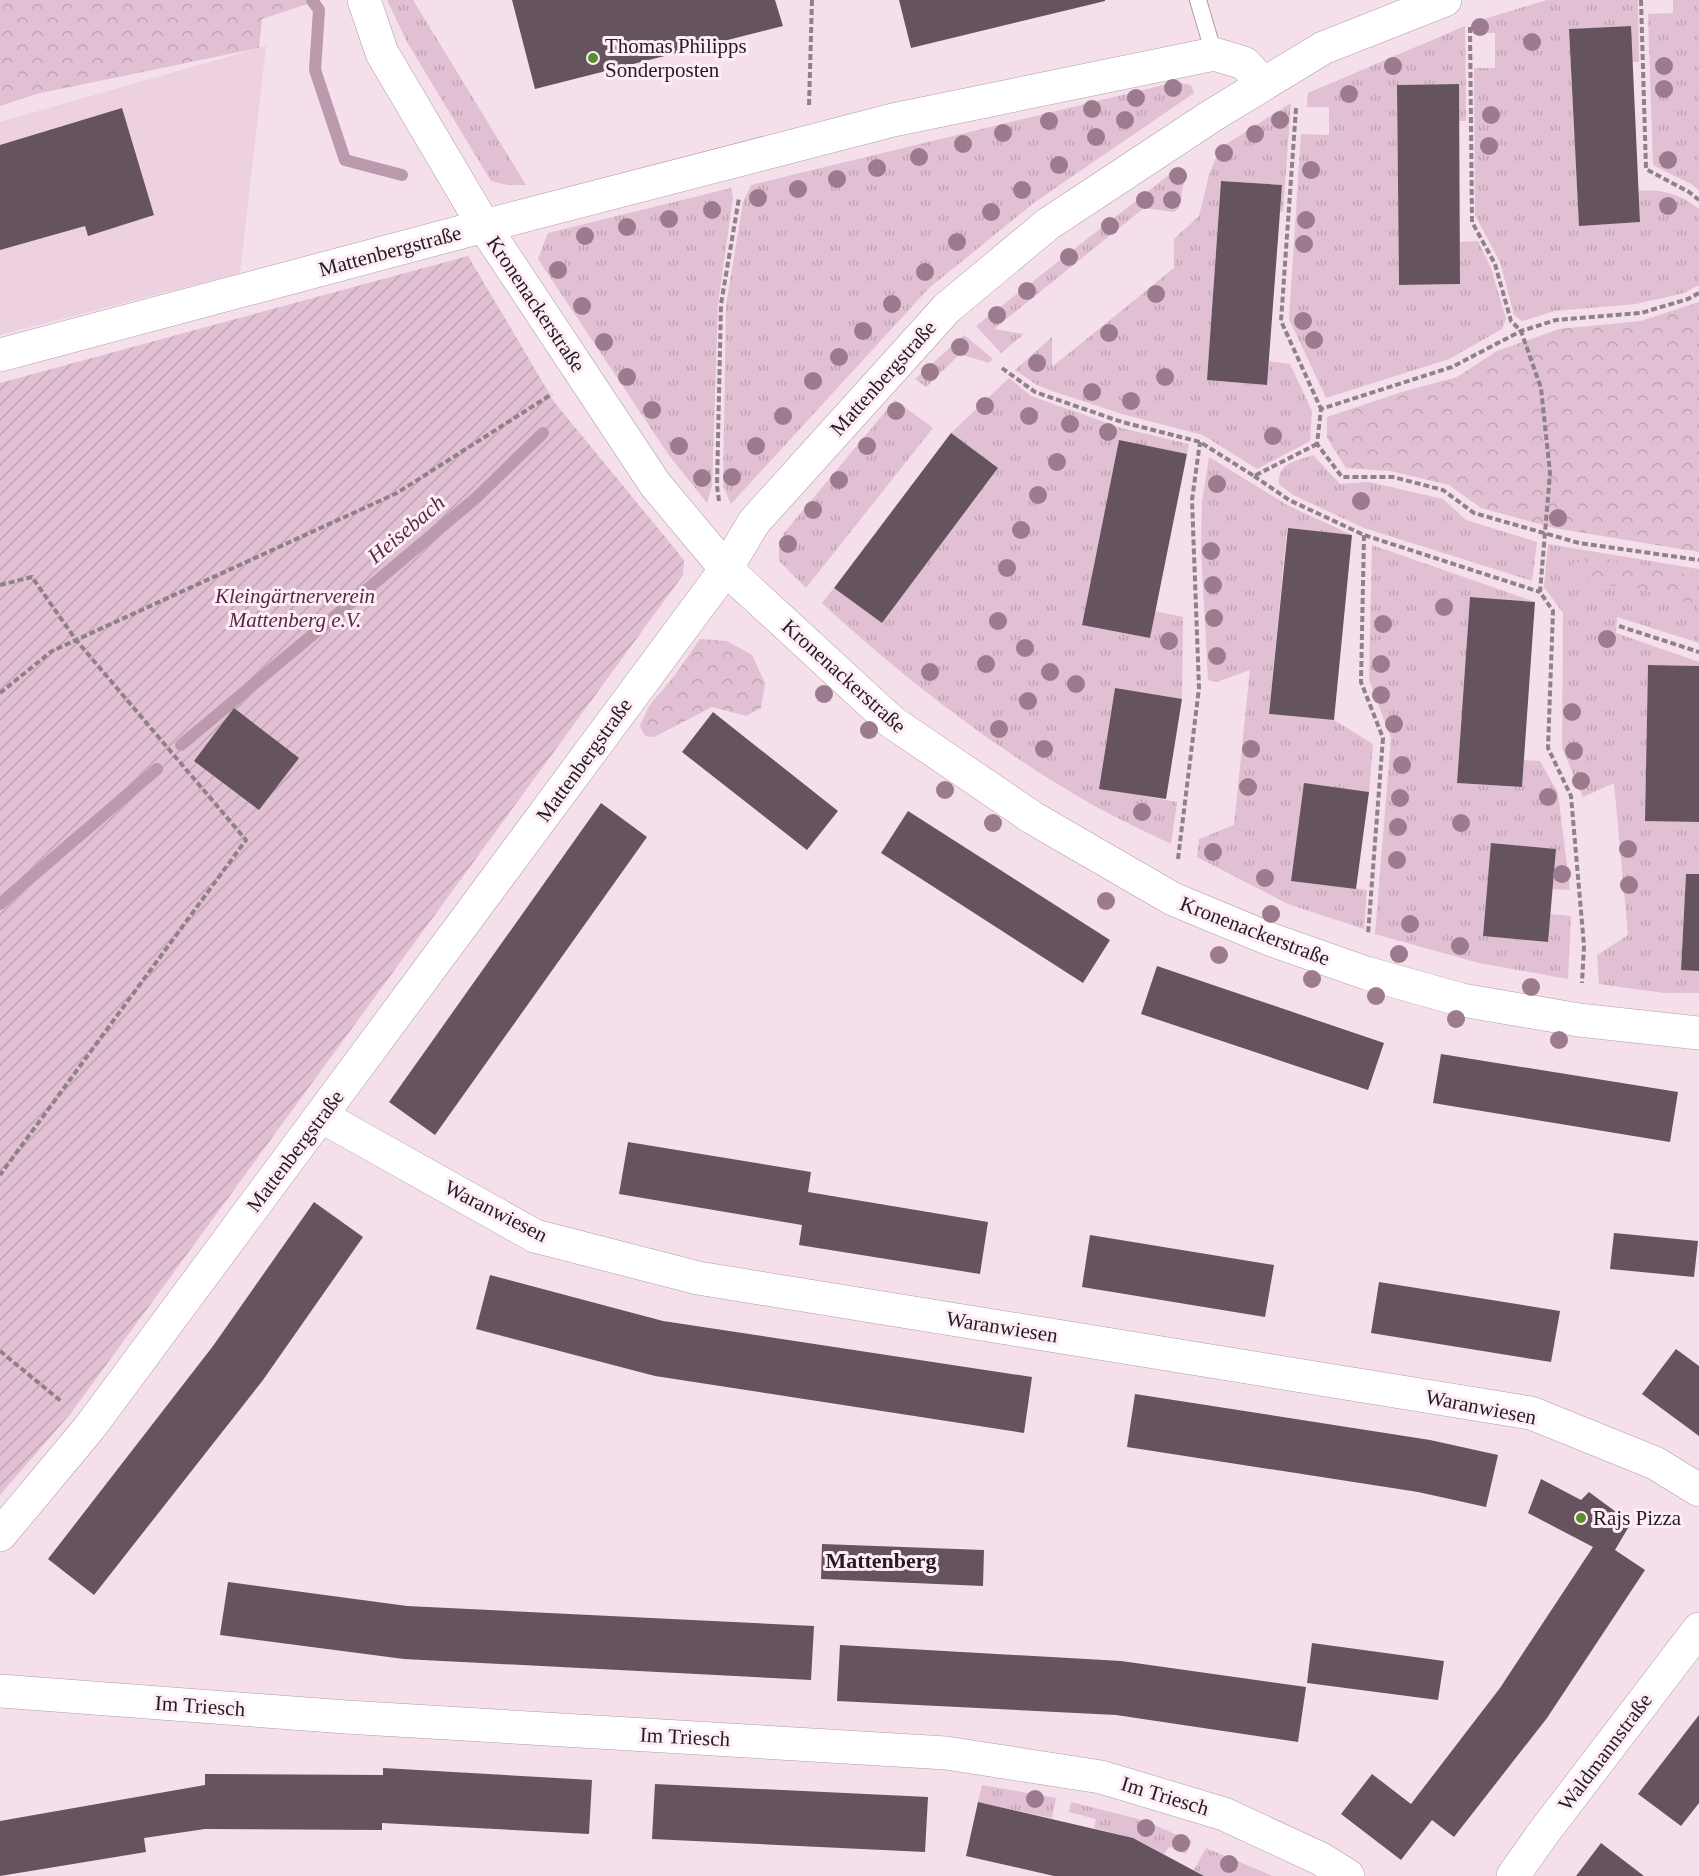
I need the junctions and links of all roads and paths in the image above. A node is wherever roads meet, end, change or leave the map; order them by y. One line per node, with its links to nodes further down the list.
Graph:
1 (364, 0): 12 (street, Kronenackerstraße)
2 (812, 0): 9 (path)
3 (1198, 0): 6 (lane)
4 (1641, 0): 11 (path)
5 (1456, 9): 7 (street, Mattenbergstraße); 14 (path)
6 (1214, 54): 8 (street, Mattenbergstraße); 9 (street, Mattenbergstraße)
7 (1299, 62): 8 (street, Mattenbergstraße); 18 (path)
8 (1264, 84): 26 (street, Mattenbergstraße)
9 (807, 141): 12 (street, Mattenbergstraße)
10 (741, 189): 22 (path)
11 (1699, 200)
12 (484, 226): 15 (street, Mattenbergstraße); 26 (street, Kronenackerstraße)
13 (1699, 293): 14 (path)
14 (1521, 331): 18 (path); 23 (path)
15 (0, 355)
16 (1002, 368): 19 (path)
17 (552, 393): 30 (path)
18 (1321, 410): 20 (path)
19 (1200, 442): 21 (path); 33 (path)
20 (1317, 444): 21 (path); 23 (path)
21 (1254, 476): 24 (path)
22 (720, 509)
23 (1544, 533): 25 (path); 28 (path)
24 (1364, 534): 28 (path); 34 (path)
25 (1699, 560)
26 (726, 569): 33 (street, Kronenackerstraße); 37 (street, Mattenbergstraße)
27 (0, 585): 30 (path)
28 (1540, 592): 35 (path)
29 (1619, 626): 31 (path)
30 (76, 640): 32 (path); 38 (path)
31 (1699, 652)
32 (0, 693)
33 (1173, 899): 34 (street, Kronenackerstraße)
34 (1365, 973): 35 (street, Kronenackerstraße)
35 (1579, 1020): 36 (street, Kronenackerstraße)
36 (1699, 1033)
37 (321, 1116): 40 (street, Mattenbergstraße); 41 (street, Waranwiesen)
38 (0, 1175)
39 (0, 1351): 40 (path)
40 (90, 1426): 42 (street, Mattenbergstraße)
41 (1699, 1490)
42 (0, 1534)
43 (1699, 1629): 46 (street, Waldmannstraße)
44 (0, 1691): 45 (street, Im Triesch)
45 (1348, 1876)
46 (1513, 1876)

